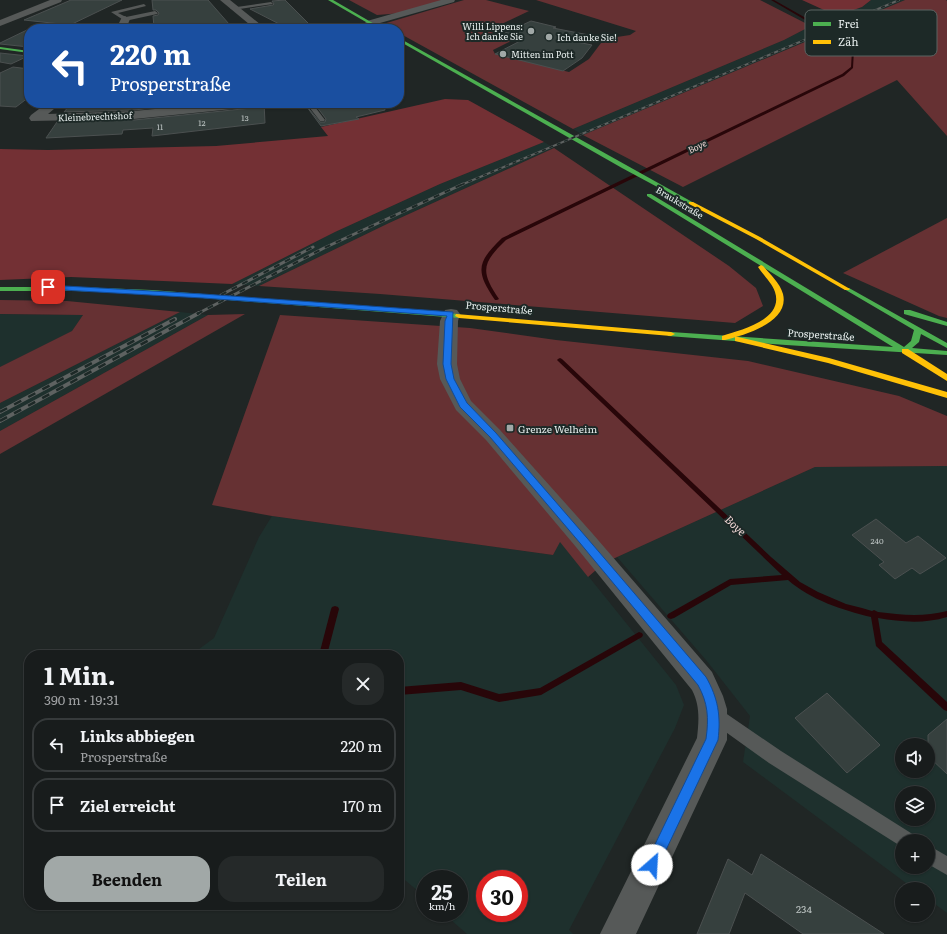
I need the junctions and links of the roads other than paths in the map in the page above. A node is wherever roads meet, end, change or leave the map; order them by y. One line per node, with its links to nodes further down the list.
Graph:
1 (56, 0): 11 (street)
2 (224, 0): 8 (street)
3 (451, 0): 15 (street)
4 (326, 2): 14 (main road)
5 (271, 3): 8 (lane)
6 (15, 5): 11 (street)
7 (144, 5): 10 (lane)
8 (233, 8): 13 (street)
9 (155, 13): 10 (lane)
10 (125, 19): 12 (street)
11 (4, 21)
12 (123, 24)
13 (254, 24)
14 (359, 24)
15 (373, 24)
16 (404, 42): 28 (main road, Braukstraße)
17 (0, 48): 18 (main road)
18 (24, 51)
19 (404, 52): 20 (main road)
20 (461, 85)
21 (48, 108): 22 (street, Kleinebrechtshof)
22 (203, 108)
23 (313, 108): 24 (lane)
24 (322, 120)
25 (643, 192): 26 (main road, Braukstraße)
26 (754, 258): 32 (main road); 35 (main road, Braukstraße)
27 (0, 289): 29 (main road, Prosperstraße)
28 (869, 300): 30 (main road); 31 (main road, Braukstraße)
29 (451, 314): 32 (main road, Prosperstraße); 39 (street)
30 (947, 324)
31 (918, 329): 34 (main road, Braukstraße); 35 (main road)
32 (725, 338): 33 (main road, Prosperstraße)
33 (738, 339): 35 (main road, Prosperstraße); 38 (main road)
34 (947, 346)
35 (905, 351): 36 (main road, Prosperstraße); 37 (main road, Braukstraße)
36 (947, 353)
37 (947, 378)
38 (947, 395)
39 (714, 714): 40 (lane); 43 (street)
40 (897, 834)
41 (935, 858): 42 (lane)
42 (947, 866)
43 (618, 934)

